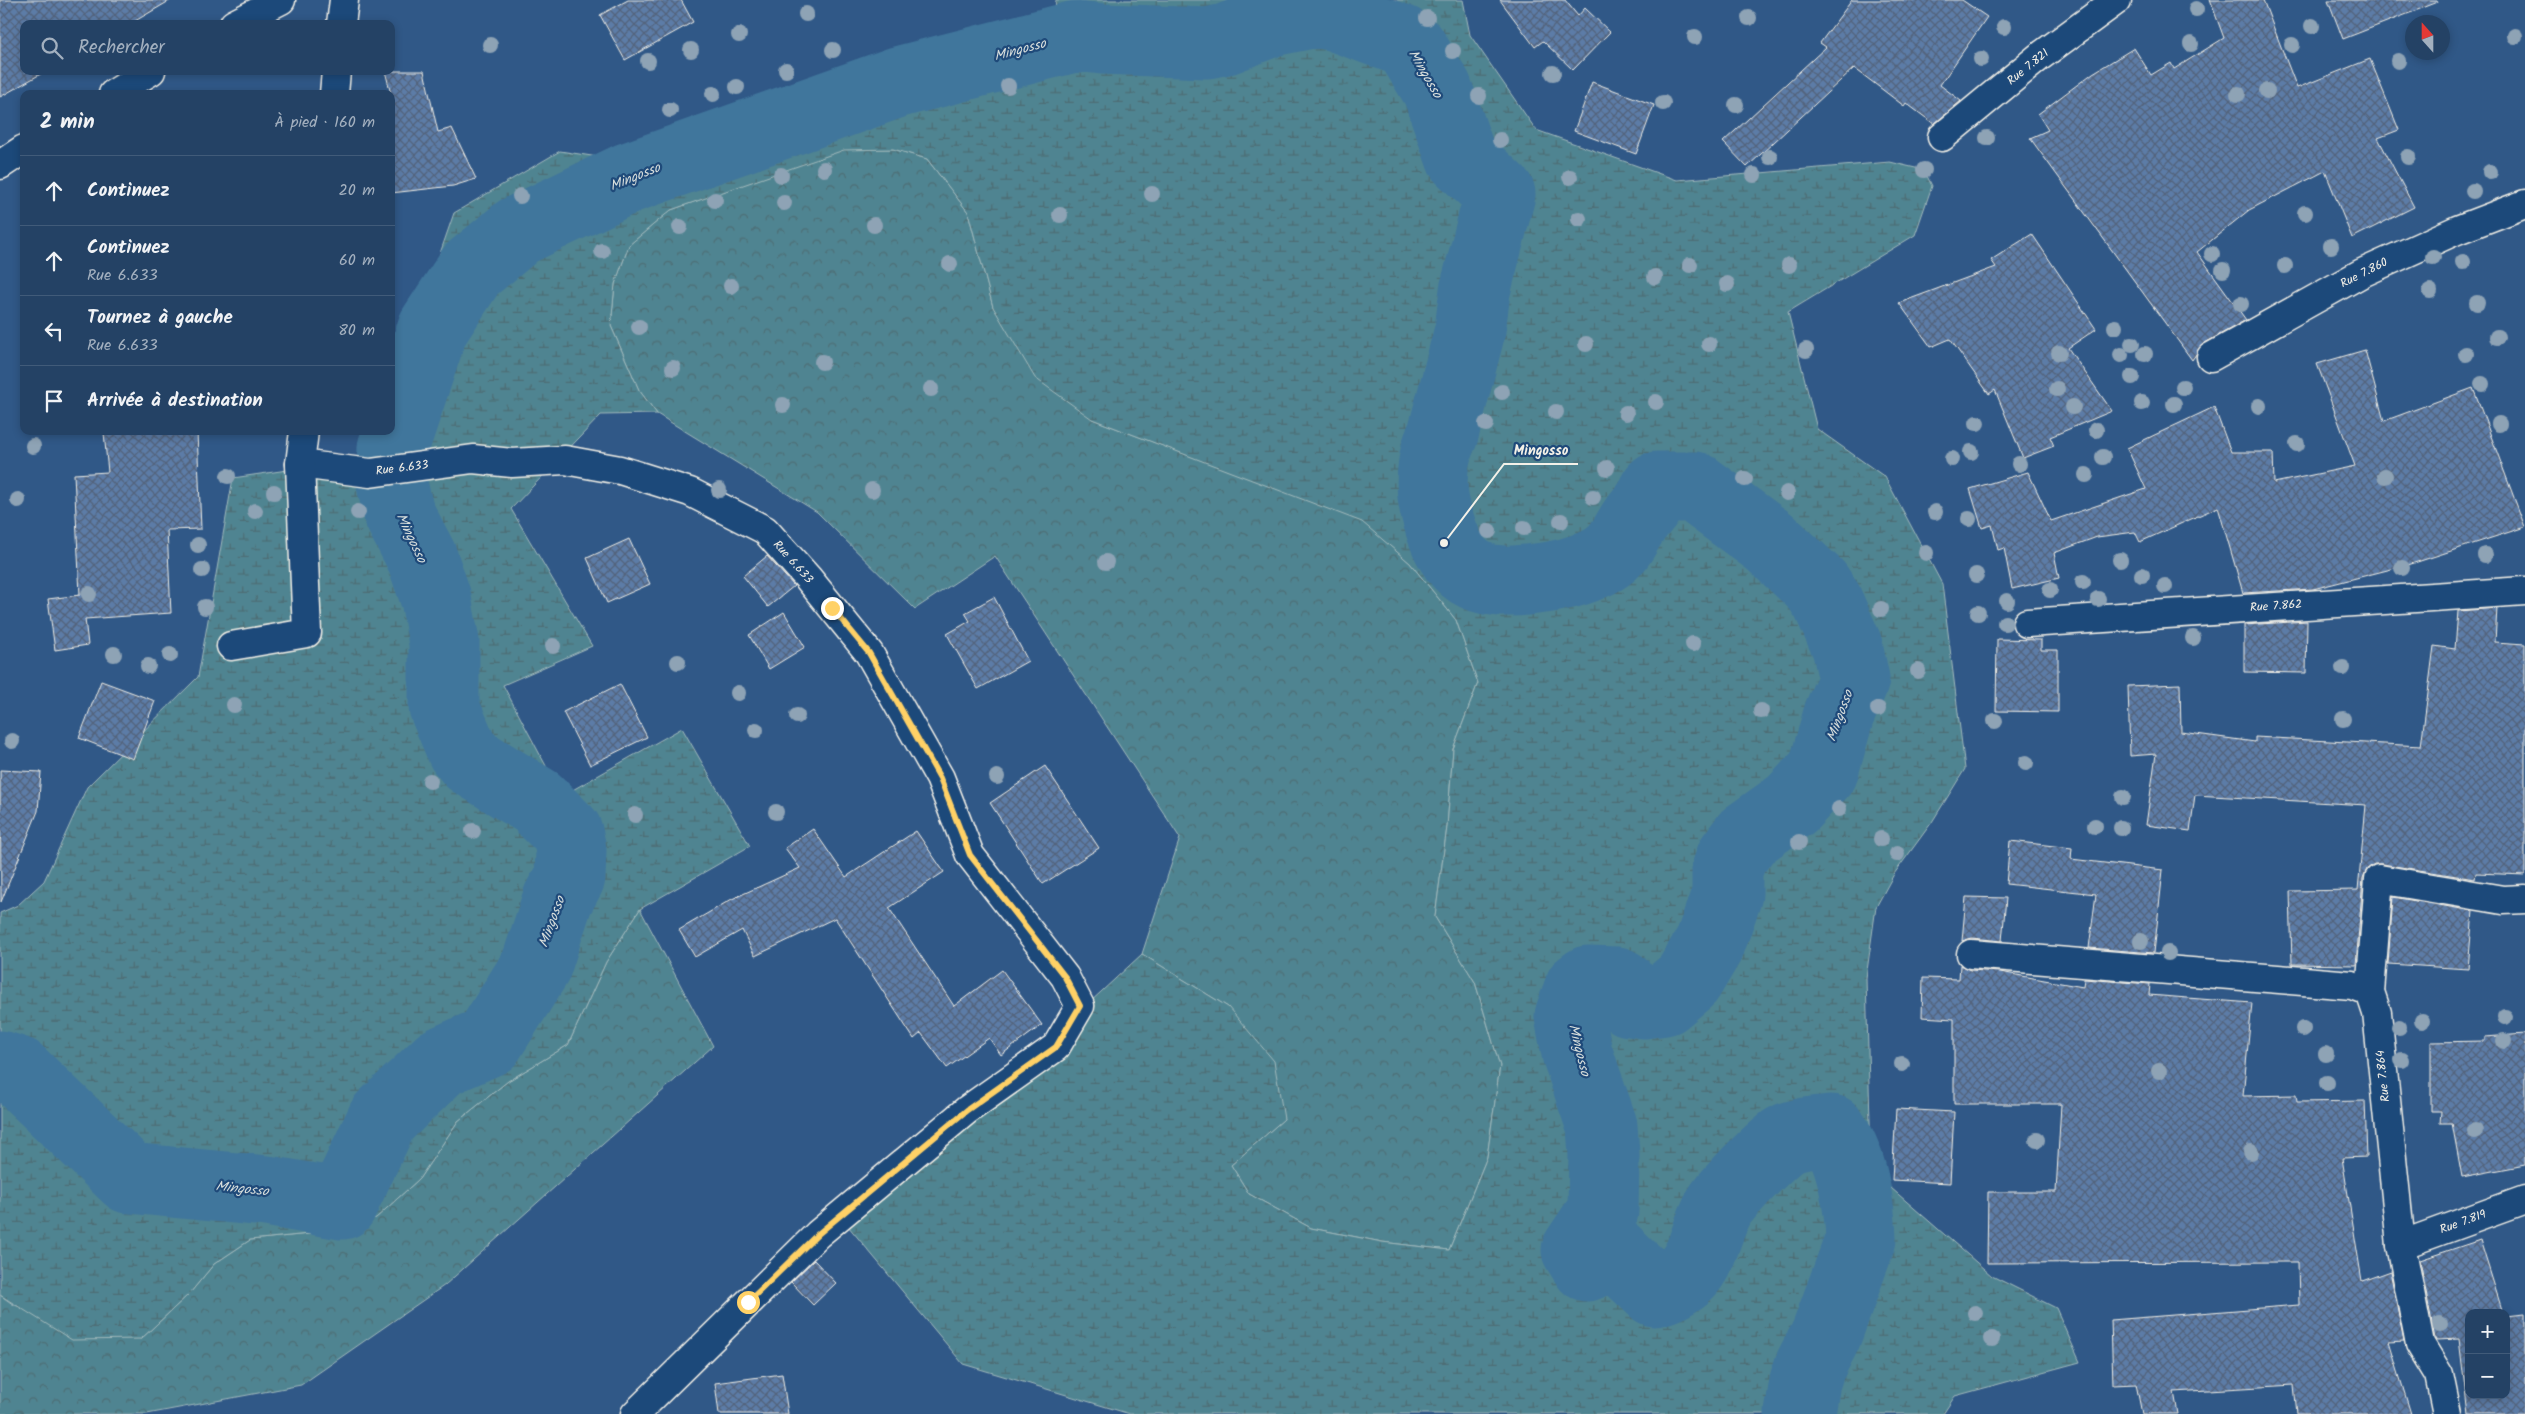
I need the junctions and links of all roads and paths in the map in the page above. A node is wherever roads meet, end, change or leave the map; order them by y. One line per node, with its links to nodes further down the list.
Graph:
1 (281, 0): 4 (street)
2 (344, 0): 5 (street)
3 (2117, 0): 10 (street, Rue 7.821)
4 (242, 20)
5 (342, 20)
6 (144, 75): 8 (street)
7 (336, 75): 9 (street)
8 (120, 90)
9 (334, 90)
10 (1942, 137)
11 (20, 152): 12 (street)
12 (0, 165)
13 (2525, 204): 14 (street, Rue 7.860)
14 (2210, 357)
15 (304, 435): 16 (street)
16 (300, 464): 19 (street); 25 (street, Rue 6.633)
17 (2525, 591): 18 (street, Rue 7.862)
18 (2027, 623)
19 (231, 646)
20 (2525, 899): 22 (street, Rue 7.864)
21 (1971, 954): 22 (street)
22 (2370, 992): 24 (street, Rue 7.864)
23 (2525, 1200): 24 (street, Rue 7.819)
24 (2401, 1245): 26 (street, Rue 7.864)
25 (635, 1414)
26 (2447, 1414)

